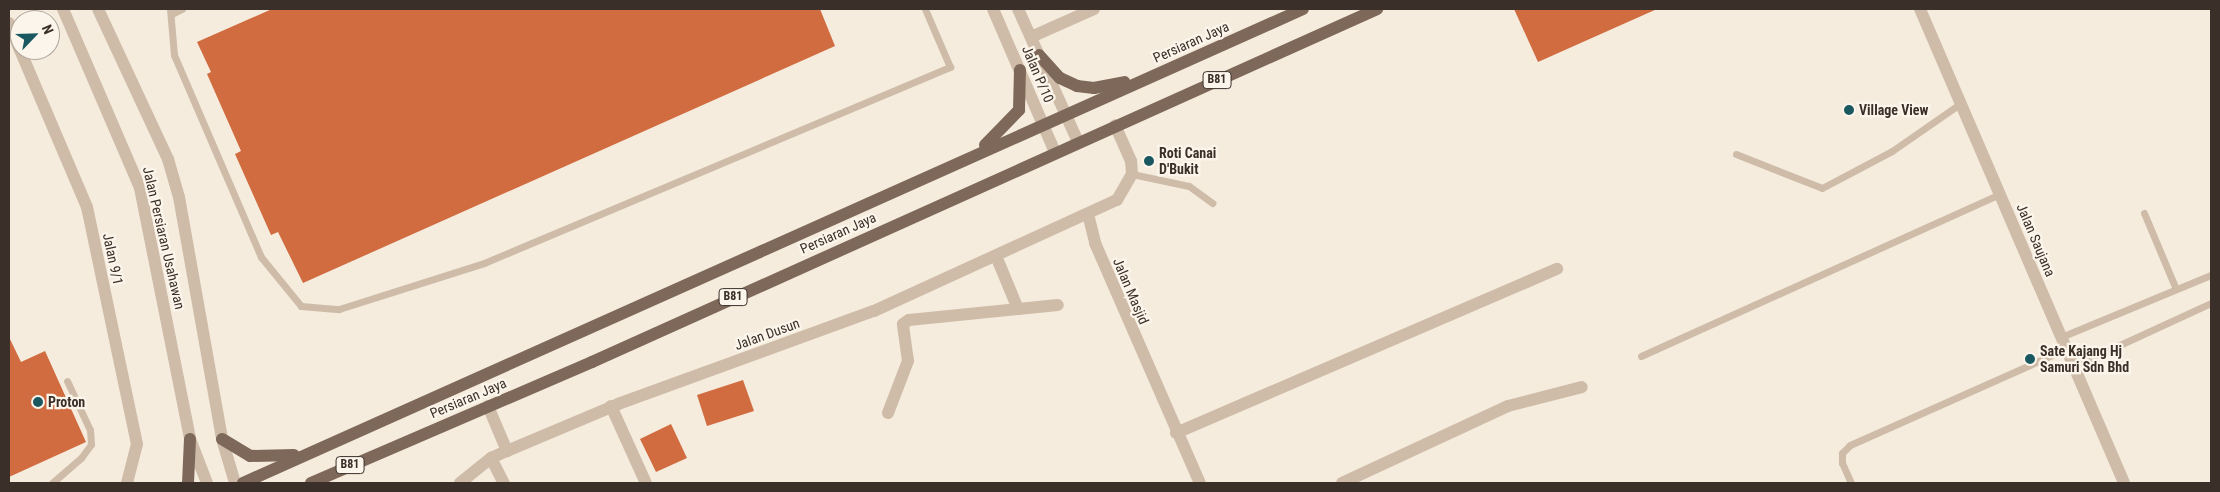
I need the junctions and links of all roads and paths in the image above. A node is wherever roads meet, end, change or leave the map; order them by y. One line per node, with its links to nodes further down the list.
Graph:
1 (63, 9): 47 (street, Jalan Persiaran Usahawan)
2 (98, 9): 48 (street, Jalan Persiaran Usahawan)
3 (182, 9): 11 (lane)
4 (925, 9): 11 (lane)
5 (993, 9): 15 (street, Jalan P/10)
6 (1018, 9): 12 (street, Jalan P/10)
7 (1094, 9): 12 (street)
8 (1303, 9): 16 (main road, Persiaran Jaya / B81)
9 (1377, 9): 20 (main road, Persiaran Jaya / B81)
10 (1920, 9): 17 (street, Jalan Saujana)
11 (171, 11)
12 (1031, 37): 13 (street, Jalan P/10)
13 (1039, 55): 16 (main road); 18 (street, Jalan P/10)
14 (24, 60): 53 (street, Jalan 9/1)
15 (1020, 70): 19 (street, Jalan P/10); 23 (main road)
16 (1144, 79): 18 (main road, Persiaran Jaya / B81)
17 (1961, 103): 24 (lane); 26 (street, Jalan Saujana)
18 (1065, 113): 19 (main road, Persiaran Jaya / B81); 21 (street, Jalan P/10)
19 (1042, 123): 22 (street, Jalan P/10); 23 (main road, Persiaran Jaya / B81)
20 (1115, 125): 21 (main road, Persiaran Jaya / B81); 25 (street)
21 (1078, 142): 22 (main road, Persiaran Jaya / B81)
22 (1054, 152): 43 (main road, Persiaran Jaya / B81)
23 (976, 154): 50 (main road, Persiaran Jaya / B81)
24 (1736, 154)
25 (1132, 174): 27 (lane); 29 (street)
26 (2000, 194): 37 (street, Jalan Saujana); 39 (lane)
27 (1212, 203)
28 (2144, 213): 33 (lane)
29 (1088, 214): 30 (street, Jalan Dusun); 46 (street, Jalan Masjid)
30 (996, 256): 36 (street); 44 (street, Jalan Dusun)
31 (1557, 269): 46 (street)
32 (2211, 275): 33 (lane)
33 (2176, 289): 37 (lane)
34 (2211, 303): 40 (lane)
35 (1058, 304): 36 (street)
36 (1018, 309): 45 (street)
37 (2061, 337): 38 (street, Jalan Saujana)
38 (2066, 349): 40 (street, Jalan Saujana); 64 (lane)
39 (1641, 356)
40 (2074, 366): 65 (street, Jalan Saujana)
41 (67, 381): 52 (lane)
42 (1582, 387): 63 (street)
43 (488, 406): 49 (street); 58 (main road, Persiaran Jaya / B81)
44 (611, 406): 49 (street, Jalan Dusun); 61 (street)
45 (888, 413)
46 (1176, 433): 62 (street, Jalan Masjid)
47 (190, 439): 54 (main road); 55 (street, Jalan Persiaran Usahawan)
48 (222, 439): 50 (main road); 56 (street, Jalan Persiaran Usahawan)
49 (507, 450): 51 (street, Jalan Dusun)
50 (310, 453): 57 (main road, Persiaran Jaya / B81)
51 (491, 458): 59 (street, Jalan Dusun); 60 (street)
52 (52, 483)
53 (127, 483)
54 (188, 483)
55 (207, 483)
56 (235, 483)
57 (243, 483)
58 (311, 483)
59 (460, 483)
60 (504, 483)
61 (646, 483)
62 (1200, 483)
63 (1342, 483)
64 (1851, 483)
65 (2124, 483)

